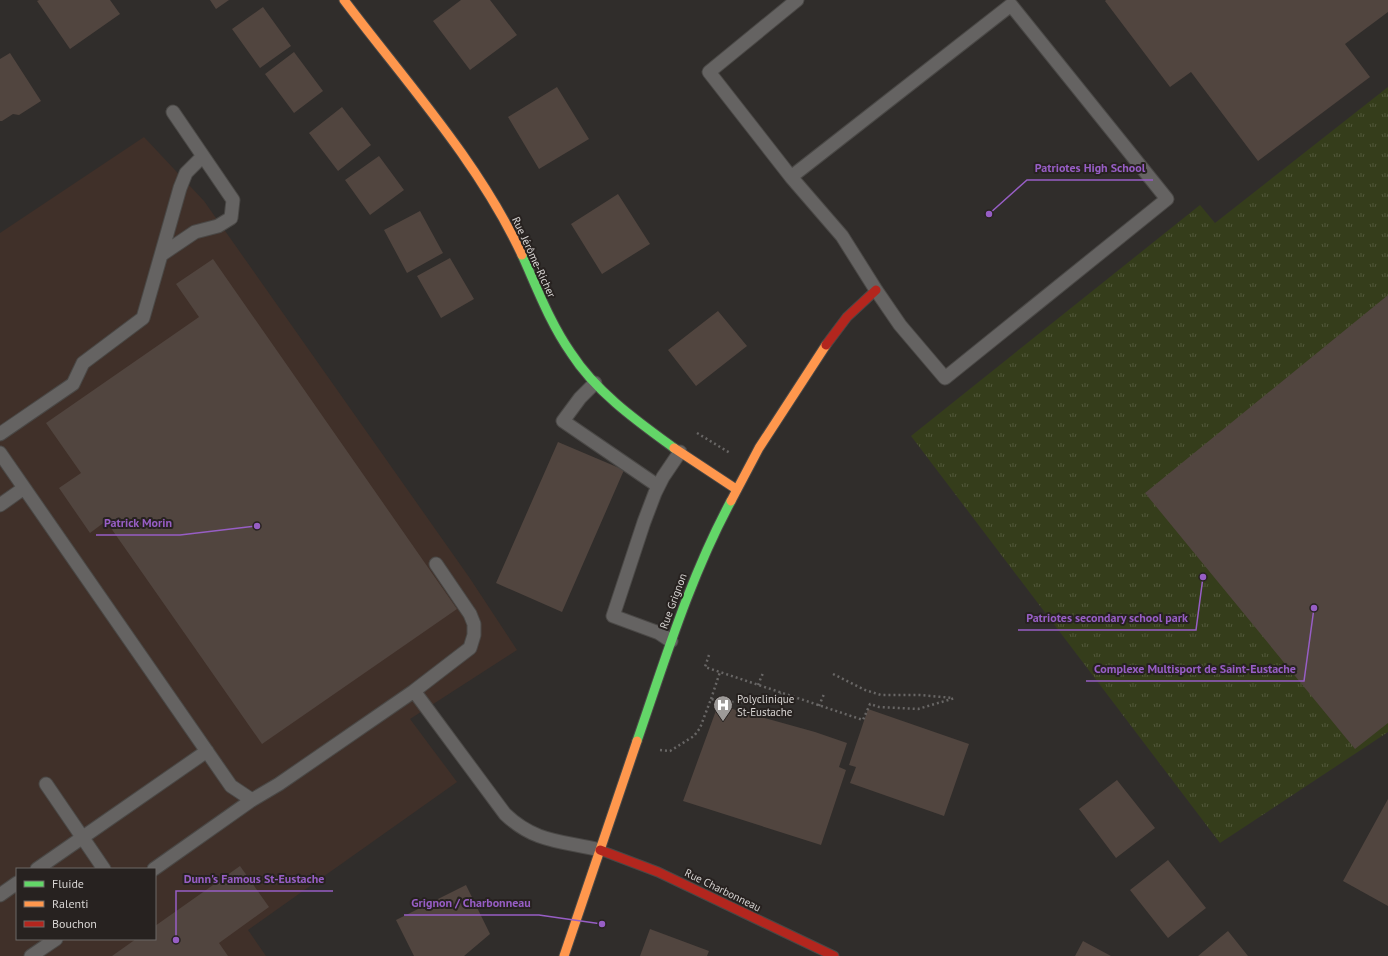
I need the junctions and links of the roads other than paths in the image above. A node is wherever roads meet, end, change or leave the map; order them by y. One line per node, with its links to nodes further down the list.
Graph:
1 (344, 0): 8 (street, Rue Jérôme-Richer)
2 (797, 0): 5 (lane)
3 (173, 112): 4 (lane)
4 (203, 156): 6 (lane); 6 (lane)
5 (791, 178): 7 (lane); 7 (lane)
6 (162, 254): 9 (lane)
7 (876, 290): 14 (street, Rue Grignon)
8 (595, 383): 10 (street, Rue Jérôme-Richer); 12 (lane)
9 (0, 434)
10 (680, 452): 12 (lane); 14 (street, Rue Jérôme-Richer)
11 (0, 454): 13 (lane)
12 (658, 486): 17 (lane)
13 (24, 488): 15 (lane); 19 (lane)
14 (736, 489): 17 (street, Rue Grignon)
15 (0, 505)
16 (436, 564): 18 (lane)
17 (671, 641): 23 (street, Rue Grignon)
18 (414, 691): 21 (lane); 23 (lane)
19 (206, 751): 21 (lane); 22 (lane)
20 (46, 784): 22 (lane)
21 (252, 800): 26 (lane)
22 (82, 837): 24 (lane); 25 (lane)
23 (600, 850): 31 (street, Rue Grignon); 32 (street, Rue Charbonneau)
24 (38, 868)
25 (103, 868)
26 (155, 868)
27 (16, 884): 28 (lane)
28 (0, 895)
29 (55, 940): 30 (lane)
30 (37, 954)
31 (564, 956)
32 (834, 956)

